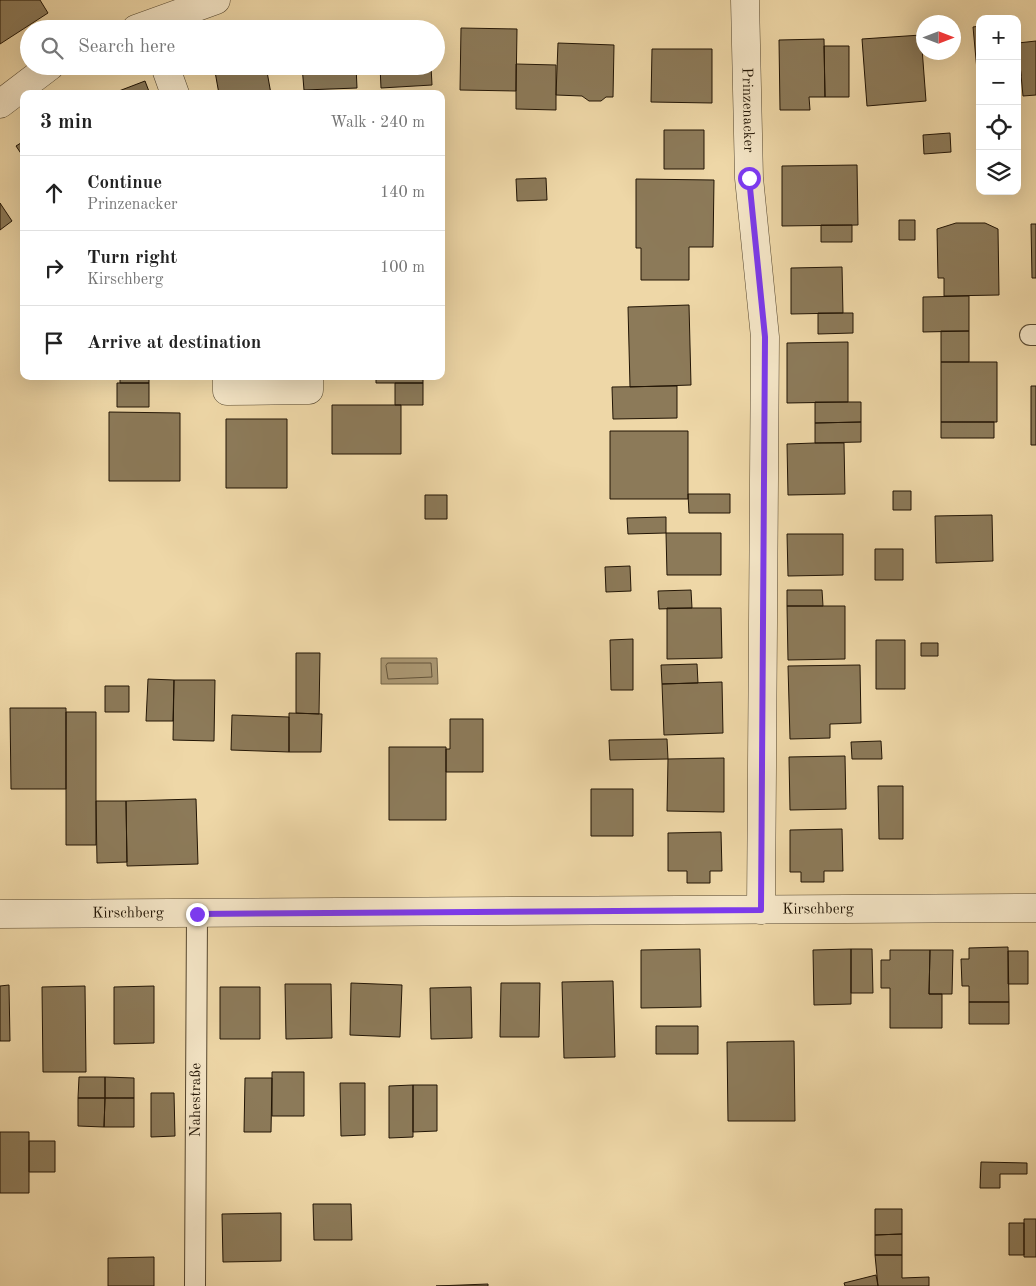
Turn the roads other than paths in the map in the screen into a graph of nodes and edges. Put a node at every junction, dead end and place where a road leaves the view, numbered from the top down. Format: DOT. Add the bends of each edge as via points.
graph roads {
  1 [pos="216,0"];
  2 [pos="745,0"];
  3 [pos="163,20"];
  4 [pos="38,75"];
  5 [pos="168,75"];
  6 [pos="174,90"];
  7 [pos="0,104"];
  8 [pos="227,380"];
  9 [pos="309,380"];
  10 [pos="1036,908"];
  11 [pos="761,910"];
  12 [pos="0,914"];
  13 [pos="197,914"];
  14 [pos="195,1286"];
  1 -- 3 [label="street"];
  2 -- 11 [label="street, Prinzenacker" via="749,178 765,337"];
  4 -- 7 [label="street"];
  5 -- 6 [label="street"];
  8 -- 9 [label="street" via="227,391 309,390"];
  10 -- 11 [label="street, Kirschberg"];
  11 -- 13 [label="street, Kirschberg"];
  12 -- 13 [label="street, Kirschberg"];
  13 -- 14 [label="lane, Nahestraße"];
}
